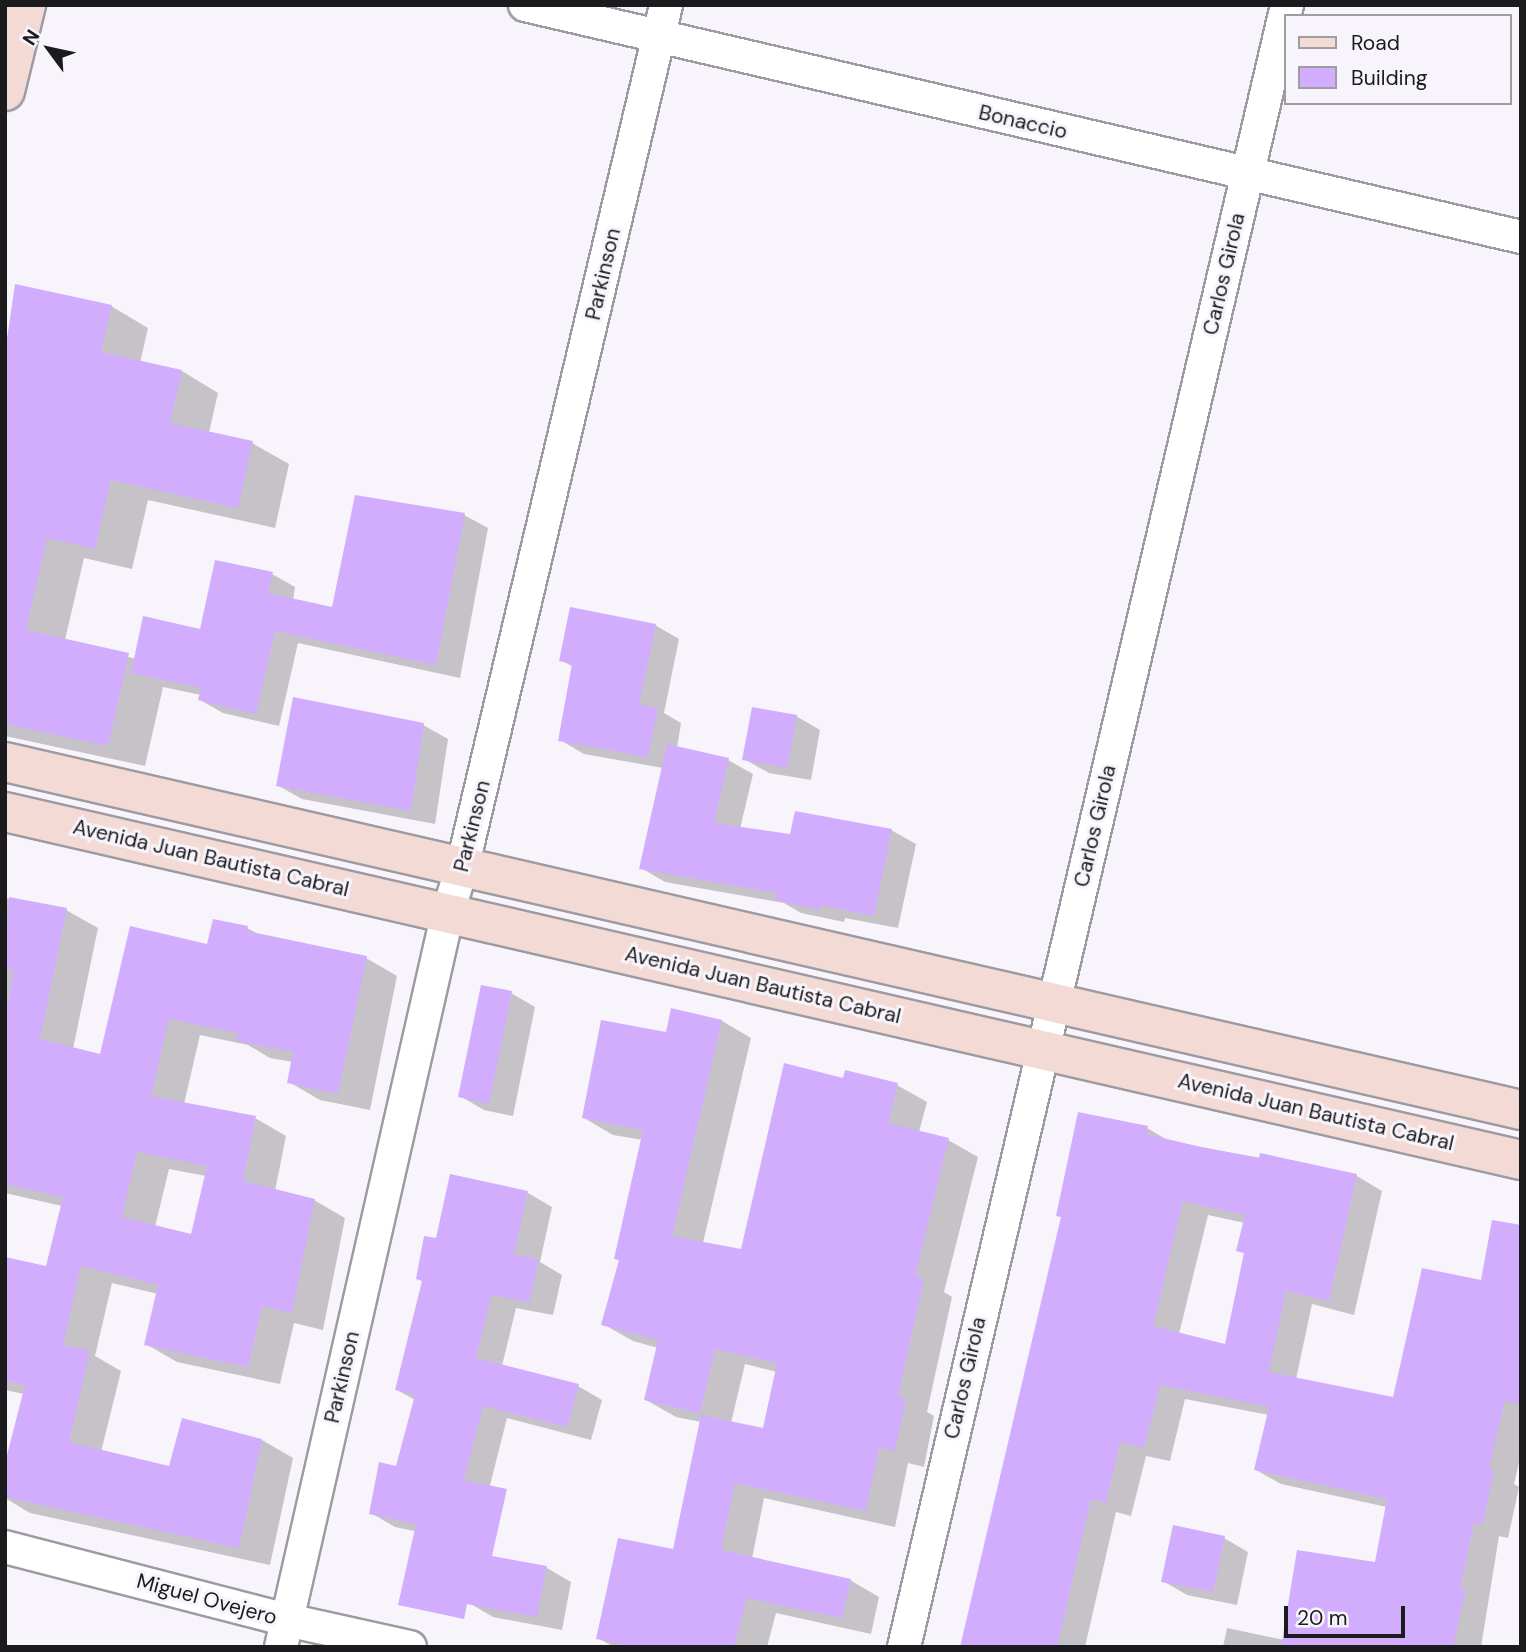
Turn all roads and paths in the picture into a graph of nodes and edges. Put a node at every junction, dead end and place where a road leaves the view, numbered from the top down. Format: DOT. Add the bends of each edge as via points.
graph roads {
  1 [pos="26,5"];
  2 [pos="526,5"];
  3 [pos="666,5"];
  4 [pos="1284,18"];
  5 [pos="659,38"];
  6 [pos="5,91"];
  7 [pos="1247,174"];
  8 [pos="1521,237"];
  9 [pos="5,762"];
  10 [pos="5,812"];
  11 [pos="464,864"];
  12 [pos="448,912"];
  13 [pos="1055,1000"];
  14 [pos="1040,1049"];
  15 [pos="1521,1110"];
  16 [pos="1521,1160"];
  17 [pos="5,1546"];
  18 [pos="284,1633"];
  19 [pos="410,1647"];
  20 [pos="904,1647"];
  1 -- 6 [label="main road"];
  2 -- 5 [label="street, Bonaccio"];
  3 -- 5 [label="street, Parkinson"];
  4 -- 7 [label="street, Carlos Girola"];
  5 -- 7 [label="street, Bonaccio"];
  5 -- 11 [label="street, Parkinson"];
  7 -- 8 [label="street, Bonaccio"];
  7 -- 13 [label="street, Carlos Girola"];
  9 -- 11 [label="main road"];
  10 -- 12 [label="main road, Avenida Juan Bautista Cabral"];
  11 -- 12 [label="street, Parkinson"];
  11 -- 13 [label="main road"];
  12 -- 14 [label="main road, Avenida Juan Bautista Cabral"];
  12 -- 18 [label="street, Parkinson"];
  13 -- 14 [label="street, Carlos Girola"];
  13 -- 15 [label="main road"];
  14 -- 16 [label="main road, Avenida Juan Bautista Cabral"];
  14 -- 20 [label="street, Carlos Girola"];
  17 -- 18 [label="street, Miguel Ovejero"];
  18 -- 19 [label="street, Miguel Ovejero"];
}
